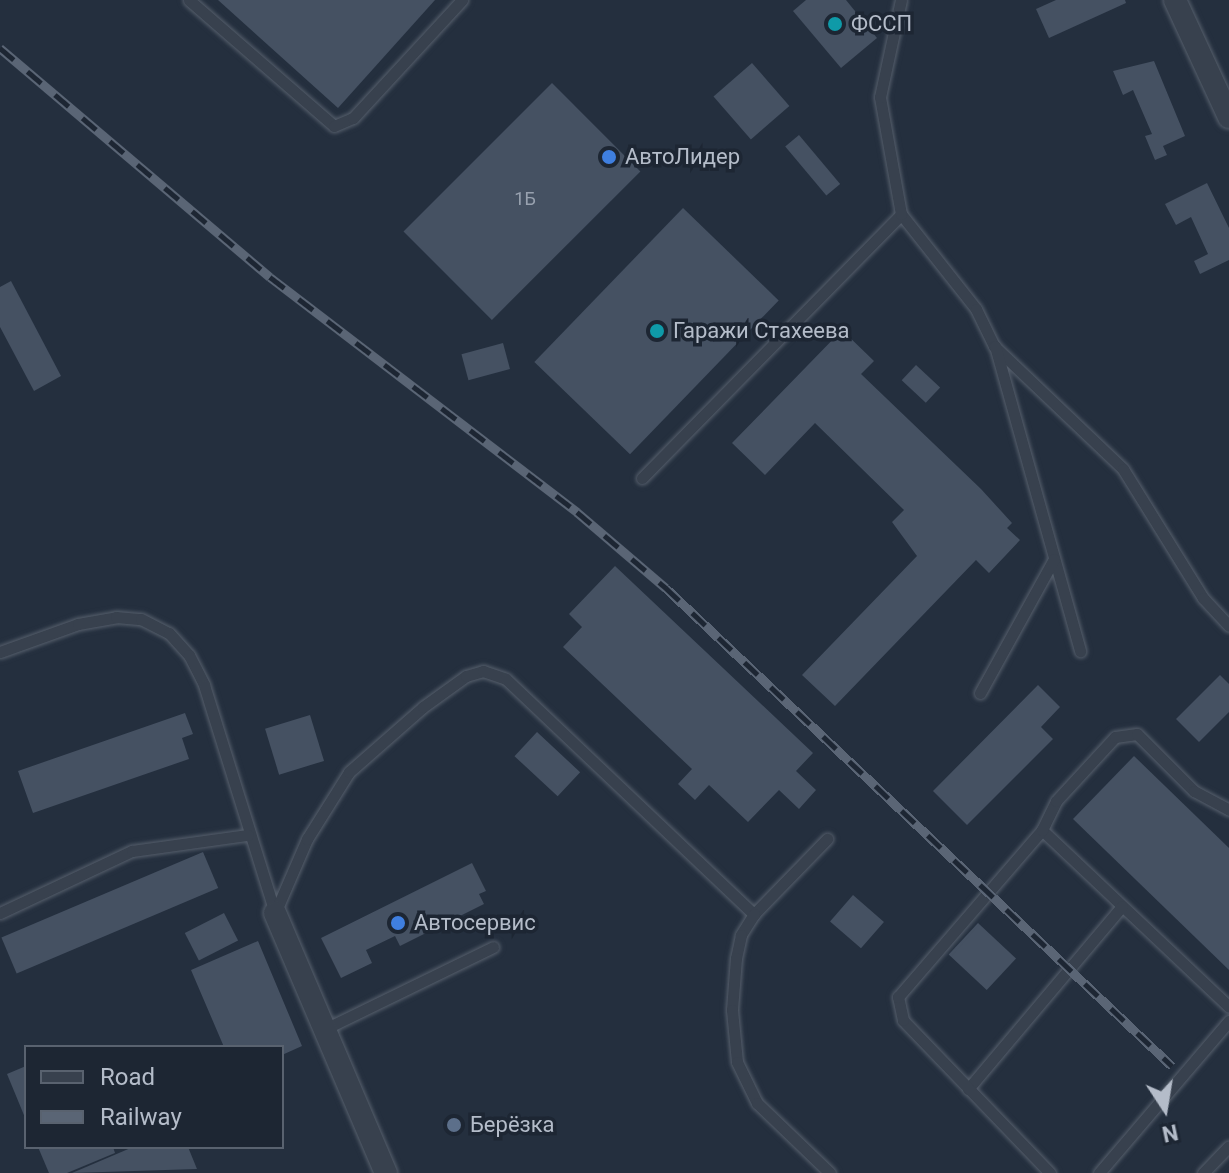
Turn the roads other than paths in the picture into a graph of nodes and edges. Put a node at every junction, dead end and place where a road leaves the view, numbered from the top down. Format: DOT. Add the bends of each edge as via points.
graph roads {
  1 [pos="189,0"];
  2 [pos="462,0"];
  3 [pos="901,0"];
  4 [pos="1175,0"];
  5 [pos="1229,117"];
  6 [pos="901,214"];
  7 [pos="994,346"];
  8 [pos="642,478"];
  9 [pos="1054,559"];
  10 [pos="1229,626"];
  11 [pos="1080,651"];
  12 [pos="0,652"];
  13 [pos="980,693"];
  14 [pos="1229,810"];
  15 [pos="1042,830"];
  16 [pos="248,835"];
  17 [pos="827,839"];
  18 [pos="1122,906"];
  19 [pos="0,913"];
  20 [pos="275,913"];
  21 [pos="754,914"];
  22 [pos="493,947"];
  23 [pos="1229,1007"];
  24 [pos="1229,1021"];
  25 [pos="325,1029"];
  26 [pos="968,1089"];
  27 [pos="1229,1146"];
  28 [pos="386,1173"];
  29 [pos="830,1173"];
  30 [pos="1050,1173"];
  31 [pos="1099,1173"];
  32 [pos="1203,1173"];
  1 -- 2 [label="lane" via="334,126 353,118"];
  3 -- 6 [label="lane" via="883,64 880,97"];
  4 -- 5 [label="street"];
  6 -- 7 [label="lane" via="976,309"];
  6 -- 8 [label="lane"];
  7 -- 9 [label="lane"];
  7 -- 10 [label="lane" via="1123,469 1203,598"];
  9 -- 11 [label="lane"];
  9 -- 13 [label="lane"];
  12 -- 16 [label="lane" via="78,624 116,617 141,619 169,633 189,655 204,685"];
  14 -- 15 [label="lane" via="1194,791 1137,734 1129,733 1107,744 1056,801"];
  15 -- 18 [label="lane"];
  15 -- 26 [label="lane" via="898,997 903,1020"];
  16 -- 19 [label="lane" via="144,847"];
  16 -- 20 [label="lane"];
  17 -- 21 [label="lane"];
  18 -- 23 [label="lane"];
  18 -- 26 [label="lane"];
  20 -- 21 [label="lane" via="307,839 349,772 423,707 466,676 483,671 506,679"];
  20 -- 25 [label="street"];
  21 -- 29 [label="lane" via="741,935 736,958 732,1010 737,1062 757,1103"];
  22 -- 25 [label="lane"];
  24 -- 31 [label="lane"];
  25 -- 28 [label="street"];
  26 -- 30 [label="lane"];
  27 -- 32 [label="lane"];
}
